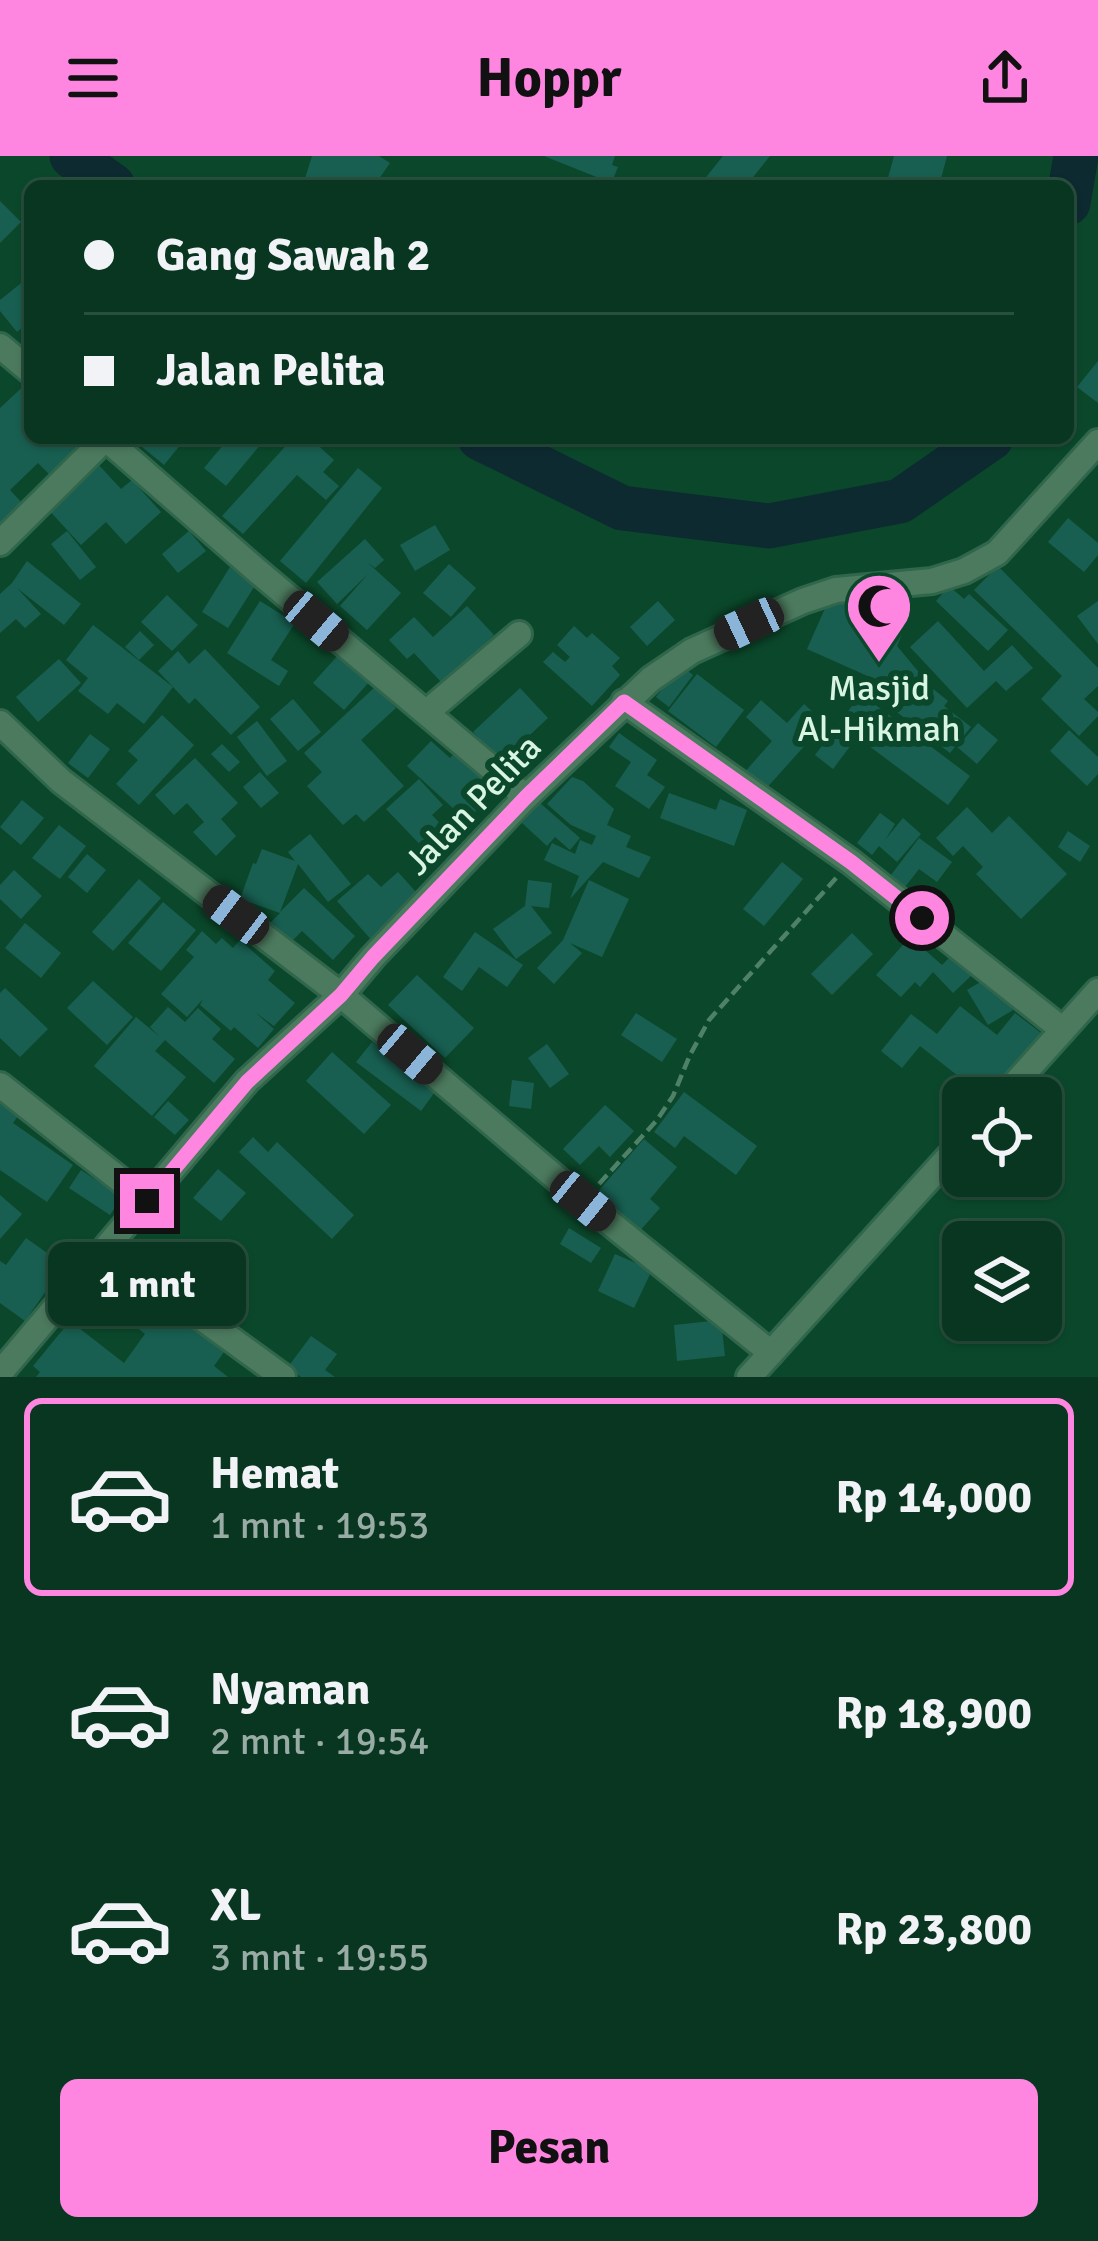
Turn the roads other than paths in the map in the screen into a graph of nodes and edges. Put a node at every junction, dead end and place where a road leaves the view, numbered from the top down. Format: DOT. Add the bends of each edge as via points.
graph roads {
  1 [pos="0,346"];
  2 [pos="24,366"];
  3 [pos="1098,442"];
  4 [pos="99,444"];
  5 [pos="112,444"];
  6 [pos="0,544"];
  7 [pos="519,634"];
  8 [pos="624,702"];
  9 [pos="427,712"];
  10 [pos="0,723"];
  11 [pos="526,797"];
  12 [pos="1098,991"];
  13 [pos="341,995"];
  14 [pos="1064,1030"];
  15 [pos="1021,1077"];
  16 [pos="0,1085"];
  17 [pos="942,1164"];
  18 [pos="147,1201"];
  19 [pos="107,1249"];
  20 [pos="771,1353"];
  21 [pos="0,1373"];
  22 [pos="283,1377"];
  23 [pos="749,1377"];
  1 -- 2 [label="street"];
  3 -- 8 [label="street, Jalan Pelita" via="997,553 964,572 803,601 692,651"];
  4 -- 6 [label="street"];
  5 -- 9 [label="street"];
  7 -- 9 [label="street"];
  8 -- 11 [label="street, Jalan Pelita"];
  8 -- 14 [label="street" via="851,862"];
  9 -- 11 [label="street"];
  10 -- 13 [label="street" via="61,782"];
  11 -- 13 [label="street, Jalan Pelita"];
  12 -- 14 [label="street"];
  13 -- 18 [label="street, Jalan Pelita" via="247,1082"];
  13 -- 20 [label="street"];
  14 -- 15 [label="street"];
  16 -- 18 [label="street"];
  17 -- 20 [label="street"];
  18 -- 19 [label="street, Jalan Pelita"];
  19 -- 21 [label="street, Jalan Pelita"];
  19 -- 22 [label="street"];
  20 -- 23 [label="street"];
}
